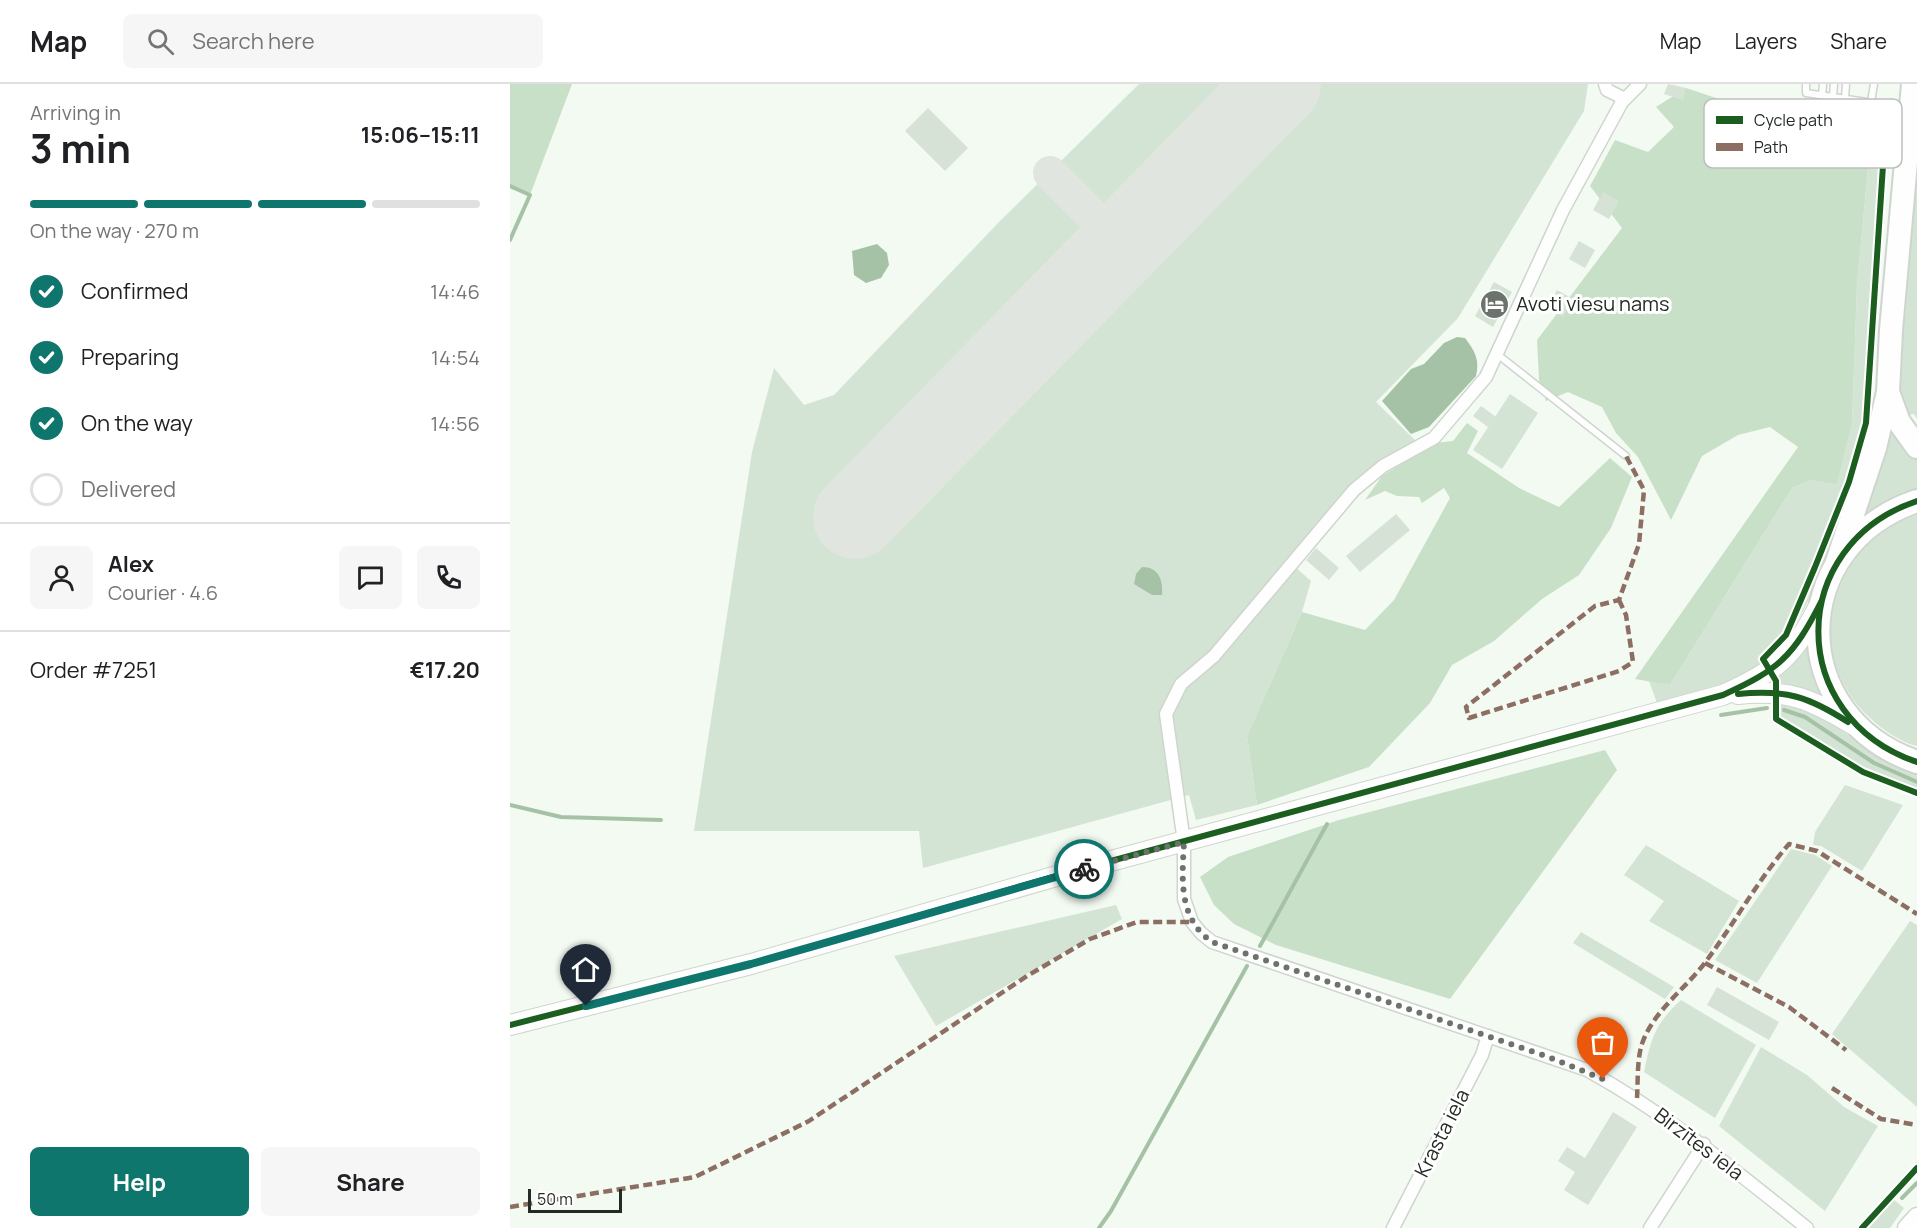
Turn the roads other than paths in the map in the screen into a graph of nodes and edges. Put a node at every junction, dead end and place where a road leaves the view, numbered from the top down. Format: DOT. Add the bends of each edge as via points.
graph roads {
  1 [pos="1605,84"];
  2 [pos="1640,84"];
  3 [pos="1806,84"];
  4 [pos="1823,84"];
  5 [pos="1834,84"];
  6 [pos="1846,84"];
  7 [pos="1874,84"];
  8 [pos="1913,84"];
  9 [pos="1822,95"];
  10 [pos="1833,96"];
  11 [pos="1845,98"];
  12 [pos="1625,99"];
  13 [pos="1852,99"];
  14 [pos="1872,99"];
  15 [pos="1902,107"];
  16 [pos="1911,108"];
  17 [pos="1497,354"];
  18 [pos="1888,392"];
  19 [pos="1917,447"];
  20 [pos="1626,456"];
  21 [pos="1917,501"];
  22 [pos="1837,562"];
  23 [pos="1821,602"];
  24 [pos="1724,695"];
  25 [pos="1858,728"];
  26 [pos="1917,762"];
  27 [pos="1184,842"];
  28 [pos="510,1025"];
  29 [pos="1488,1036"];
  30 [pos="1704,1144"];
  31 [pos="1917,1217"];
  32 [pos="1393,1228"];
  33 [pos="1650,1228"];
  34 [pos="1807,1228"];
  35 [pos="1907,1228"];
  1 -- 12 [label="street" via="1607,90"];
  2 -- 12 [label="street, Birzītes iela"];
  3 -- 9 [label="lane" via="1806,93"];
  4 -- 9 [label="lane"];
  5 -- 10 [label="lane"];
  6 -- 11 [label="lane"];
  7 -- 14 [label="lane"];
  8 -- 16 [label="highway"];
  9 -- 10 [label="lane"];
  10 -- 11 [label="lane"];
  11 -- 13 [label="lane"];
  12 -- 17 [label="street, Birzītes iela" via="1563,210"];
  15 -- 16 [label="lane"];
  16 -- 18 [label="highway"];
  17 -- 20 [label="lane"];
  17 -- 27 [label="street, Birzītes iela" via="1486,377 1434,438 1383,466 1354,490 1214,656 1181,684 1166,714"];
  18 -- 19 [label="highway" via="1899,422"];
  18 -- 22 [label="highway" via="1864,484"];
  21 -- 22 [label="highway" via="1871,523"];
  22 -- 23 [label="highway"];
  23 -- 24 [label="main road" via="1799,641 1781,662 1756,681"];
  23 -- 25 [label="highway" via="1821,660 1834,697"];
  24 -- 25 [label="main road" via="1795,695 1814,701"];
  24 -- 27 [label="main road"];
  25 -- 26 [label="highway" via="1886,749"];
  27 -- 28 [label="main road" via="751,964"];
  27 -- 29 [label="street, Birzītes iela" via="1184,899 1192,922 1212,942"];
  29 -- 30 [label="street, Birzītes iela" via="1587,1070 1637,1098"];
  29 -- 32 [label="street, Krasta iela" via="1482,1055"];
  30 -- 33 [label="street"];
  30 -- 34 [label="street, Birzītes iela"];
  31 -- 35 [label="main road"];
}
